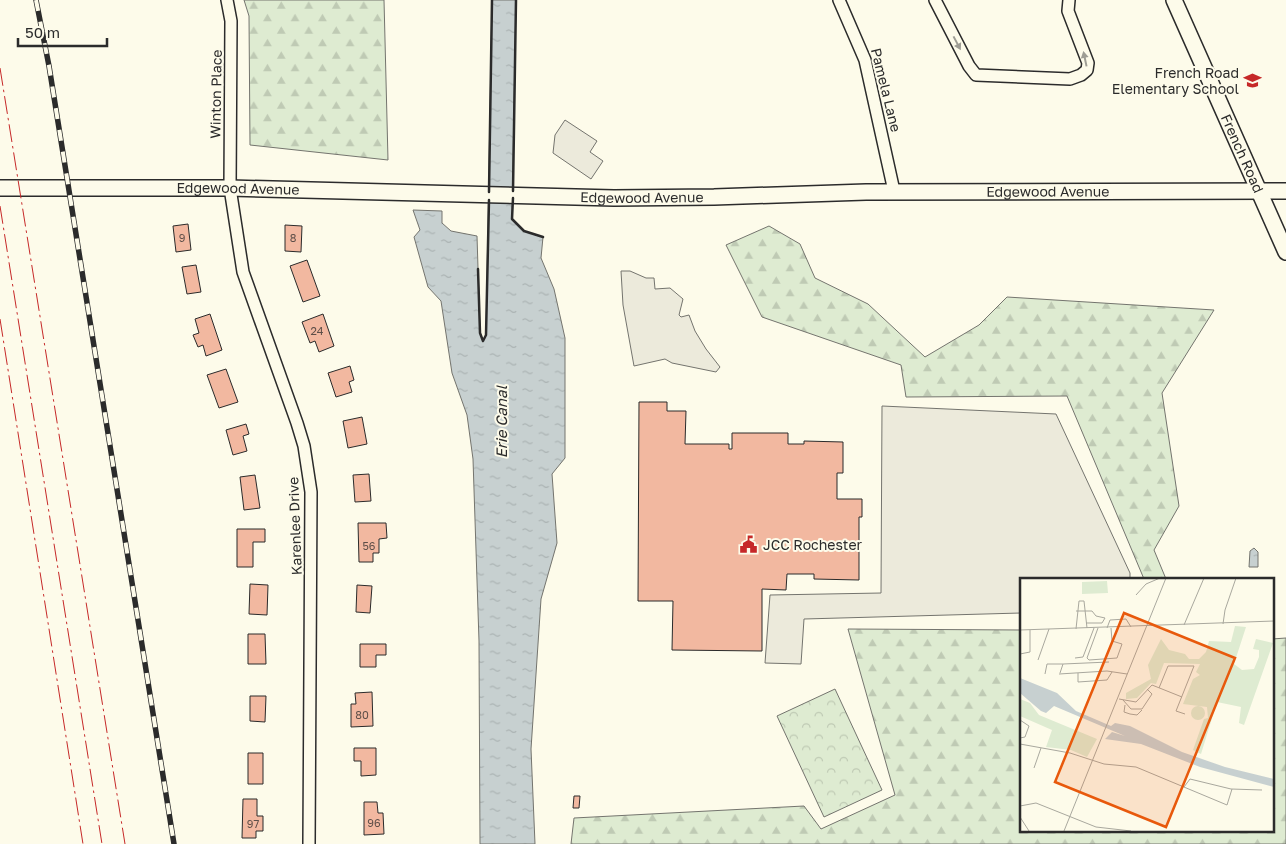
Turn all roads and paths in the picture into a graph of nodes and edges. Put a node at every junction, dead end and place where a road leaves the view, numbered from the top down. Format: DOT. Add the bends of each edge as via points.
graph roads {
  1 [pos="227,0"];
  2 [pos="839,0"];
  3 [pos="935,0"];
  4 [pos="1069,0"];
  5 [pos="1174,0"];
  6 [pos="0,188"];
  7 [pos="230,188"];
  8 [pos="894,191"];
  9 [pos="1259,191"];
  10 [pos="1286,191"];
  11 [pos="1286,252"];
  12 [pos="309,844"];
  1 -- 7 [label="street, Winton Place" via="231,21"];
  2 -- 8 [label="street, Pamela Lane" via="866,60"];
  3 -- 4 [label="street, one-way" via="976,75 1070,80 1087,70 1088,63 1068,11"];
  5 -- 9 [label="street, French Road"];
  6 -- 7 [label="street, Edgewood Avenue"];
  7 -- 8 [label="street, Edgewood Avenue" via="614,198"];
  7 -- 12 [label="street, Karenlee Drive" via="243,272 297,423 311,492"];
  8 -- 9 [label="street, Edgewood Avenue"];
  9 -- 10 [label="street, Edgewood Avenue"];
  9 -- 11 [label="street, French Road"];
}
